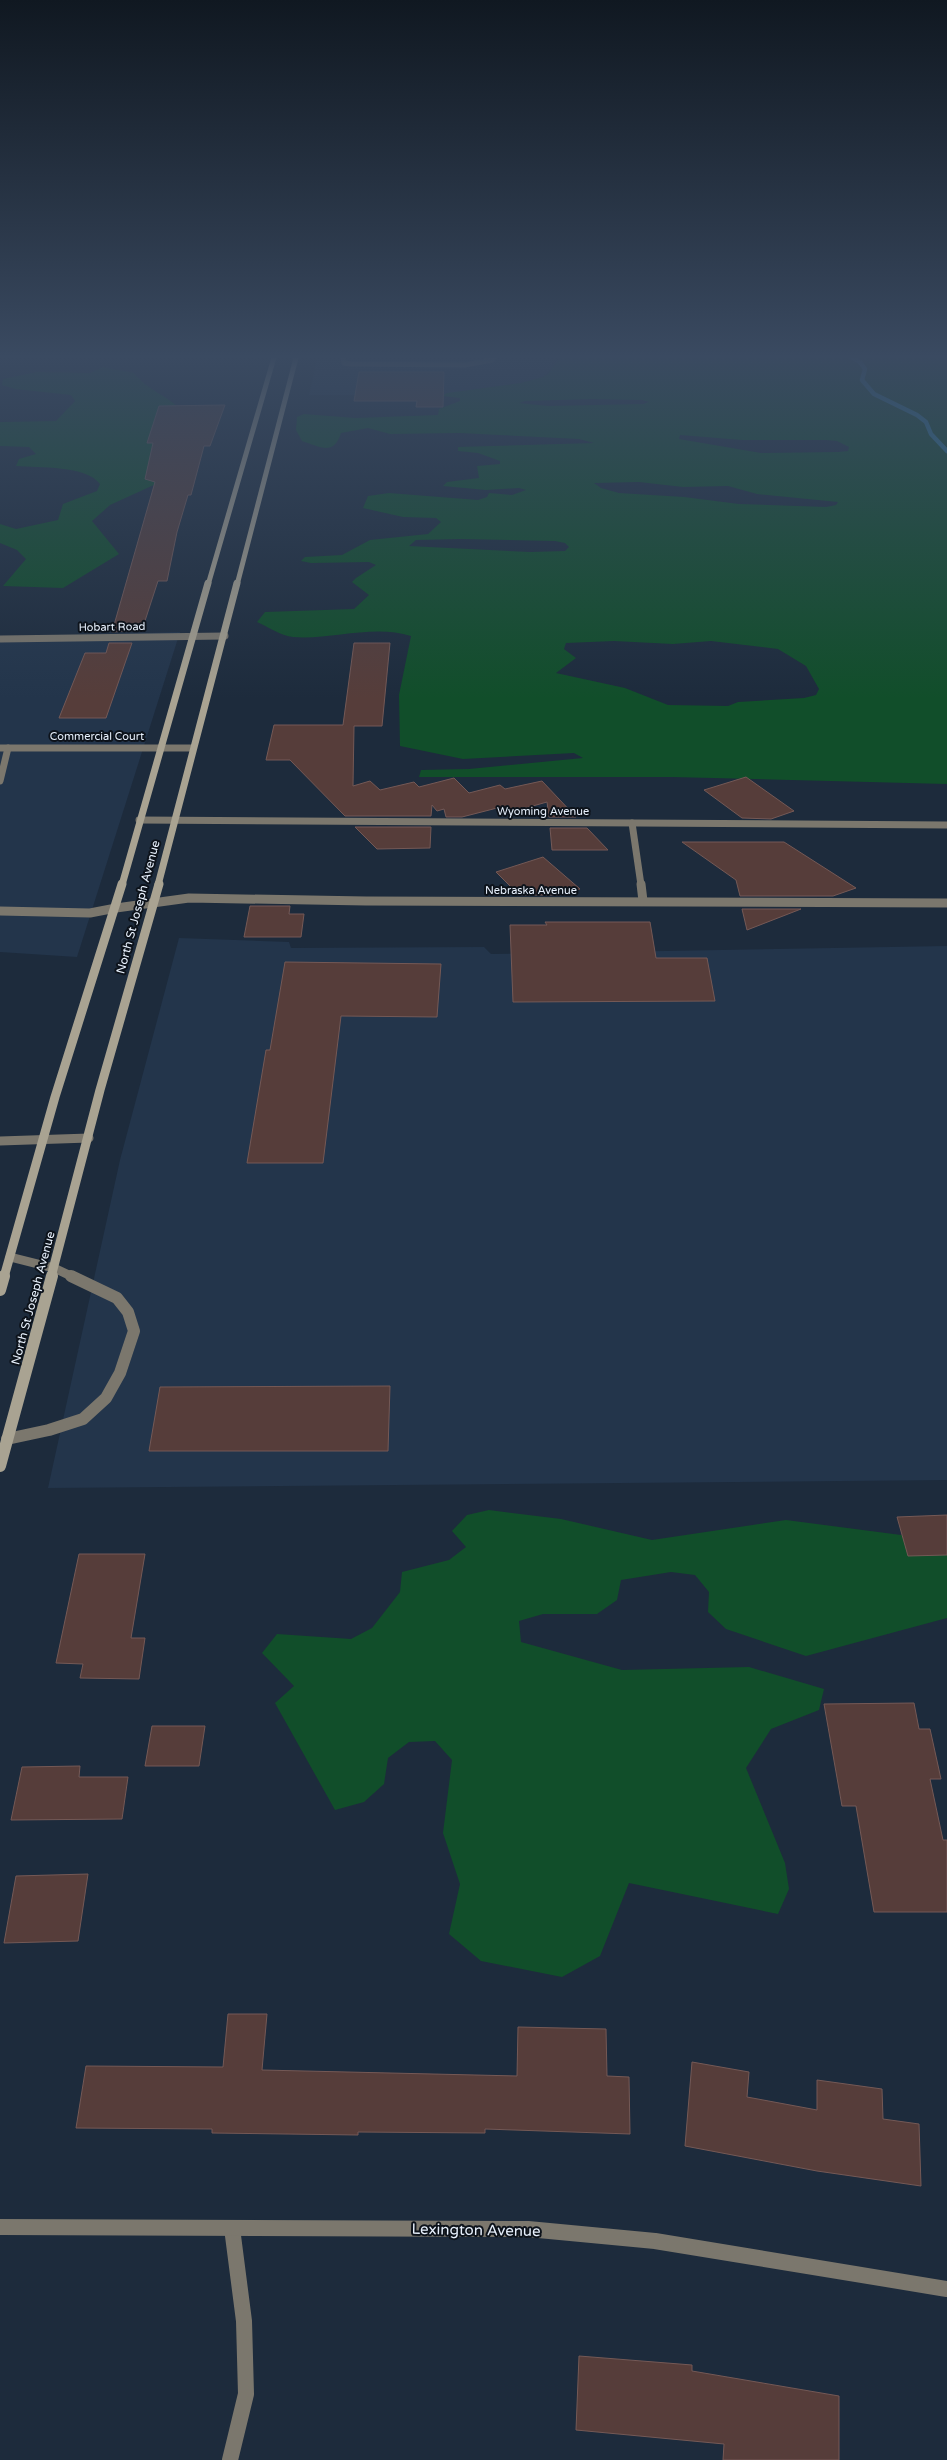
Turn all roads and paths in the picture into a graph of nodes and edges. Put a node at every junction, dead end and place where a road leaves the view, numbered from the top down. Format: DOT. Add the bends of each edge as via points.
graph roads {
  1 [pos="241,469"];
  2 [pos="268,469"];
  3 [pos="192,636"];
  4 [pos="225,636"];
  5 [pos="0,638"];
  6 [pos="0,748"];
  7 [pos="8,748"];
  8 [pos="159,748"];
  9 [pos="193,748"];
  10 [pos="0,781"];
  11 [pos="174,819"];
  12 [pos="139,820"];
  13 [pos="632,823"];
  14 [pos="947,825"];
  15 [pos="643,901"];
  16 [pos="152,902"];
  17 [pos="947,903"];
  18 [pos="116,908"];
  19 [pos="0,911"];
  20 [pos="89,1138"];
  21 [pos="0,1141"];
  22 [pos="43,1141"];
  23 [pos="10,1257"];
  24 [pos="54,1268"];
  25 [pos="0,1288"];
  26 [pos="7,1439"];
  27 [pos="0,1466"];
  28 [pos="0,2227"];
  29 [pos="232,2228"];
  30 [pos="947,2289"];
  31 [pos="230,2460"];
  1 -- 3 [label="main road, North St Joseph Avenue"];
  2 -- 4 [label="main road, North St Joseph Avenue"];
  3 -- 4 [label="street, Hobart Road"];
  3 -- 5 [label="street, Hobart Road"];
  3 -- 8 [label="main road, North St Joseph Avenue"];
  4 -- 9 [label="main road, North St Joseph Avenue"];
  6 -- 7 [label="street, Commercial Court"];
  7 -- 8 [label="street, Commercial Court"];
  7 -- 10 [label="street"];
  8 -- 9 [label="street, Commercial Court"];
  8 -- 12 [label="main road, North St Joseph Avenue"];
  9 -- 11 [label="main road, North St Joseph Avenue"];
  11 -- 12 [label="street, Wyoming Avenue"];
  11 -- 13 [label="street, Wyoming Avenue"];
  11 -- 16 [label="main road, North St Joseph Avenue"];
  12 -- 18 [label="main road, North St Joseph Avenue"];
  13 -- 14 [label="street, Wyoming Avenue"];
  13 -- 15 [label="street"];
  15 -- 16 [label="street, Nebraska Avenue" via="189,898"];
  15 -- 17 [label="street, Nebraska Avenue"];
  16 -- 18 [label="street, Nebraska Avenue"];
  16 -- 20 [label="main road, North St Joseph Avenue" via="96,1100"];
  18 -- 19 [label="street, Nebraska Avenue" via="90,913"];
  18 -- 22 [label="main road, North St Joseph Avenue"];
  20 -- 22 [label="street"];
  20 -- 24 [label="main road, North St Joseph Avenue"];
  21 -- 22 [label="street"];
  22 -- 23 [label="main road, North St Joseph Avenue"];
  23 -- 24 [label="street"];
  23 -- 25 [label="main road, North St Joseph Avenue"];
  24 -- 26 [label="main road, North St Joseph Avenue"];
  24 -- 26 [label="street" via="118,1298 128,1312 134,1331 127,1355 106,1398 83,1419"];
  26 -- 27 [label="main road, North St Joseph Avenue"];
  28 -- 29 [label="street, Lexington Avenue"];
  29 -- 30 [label="street, Lexington Avenue" via="528,2229 655,2241"];
  29 -- 31 [label="street" via="244,2321 246,2394"];
}
